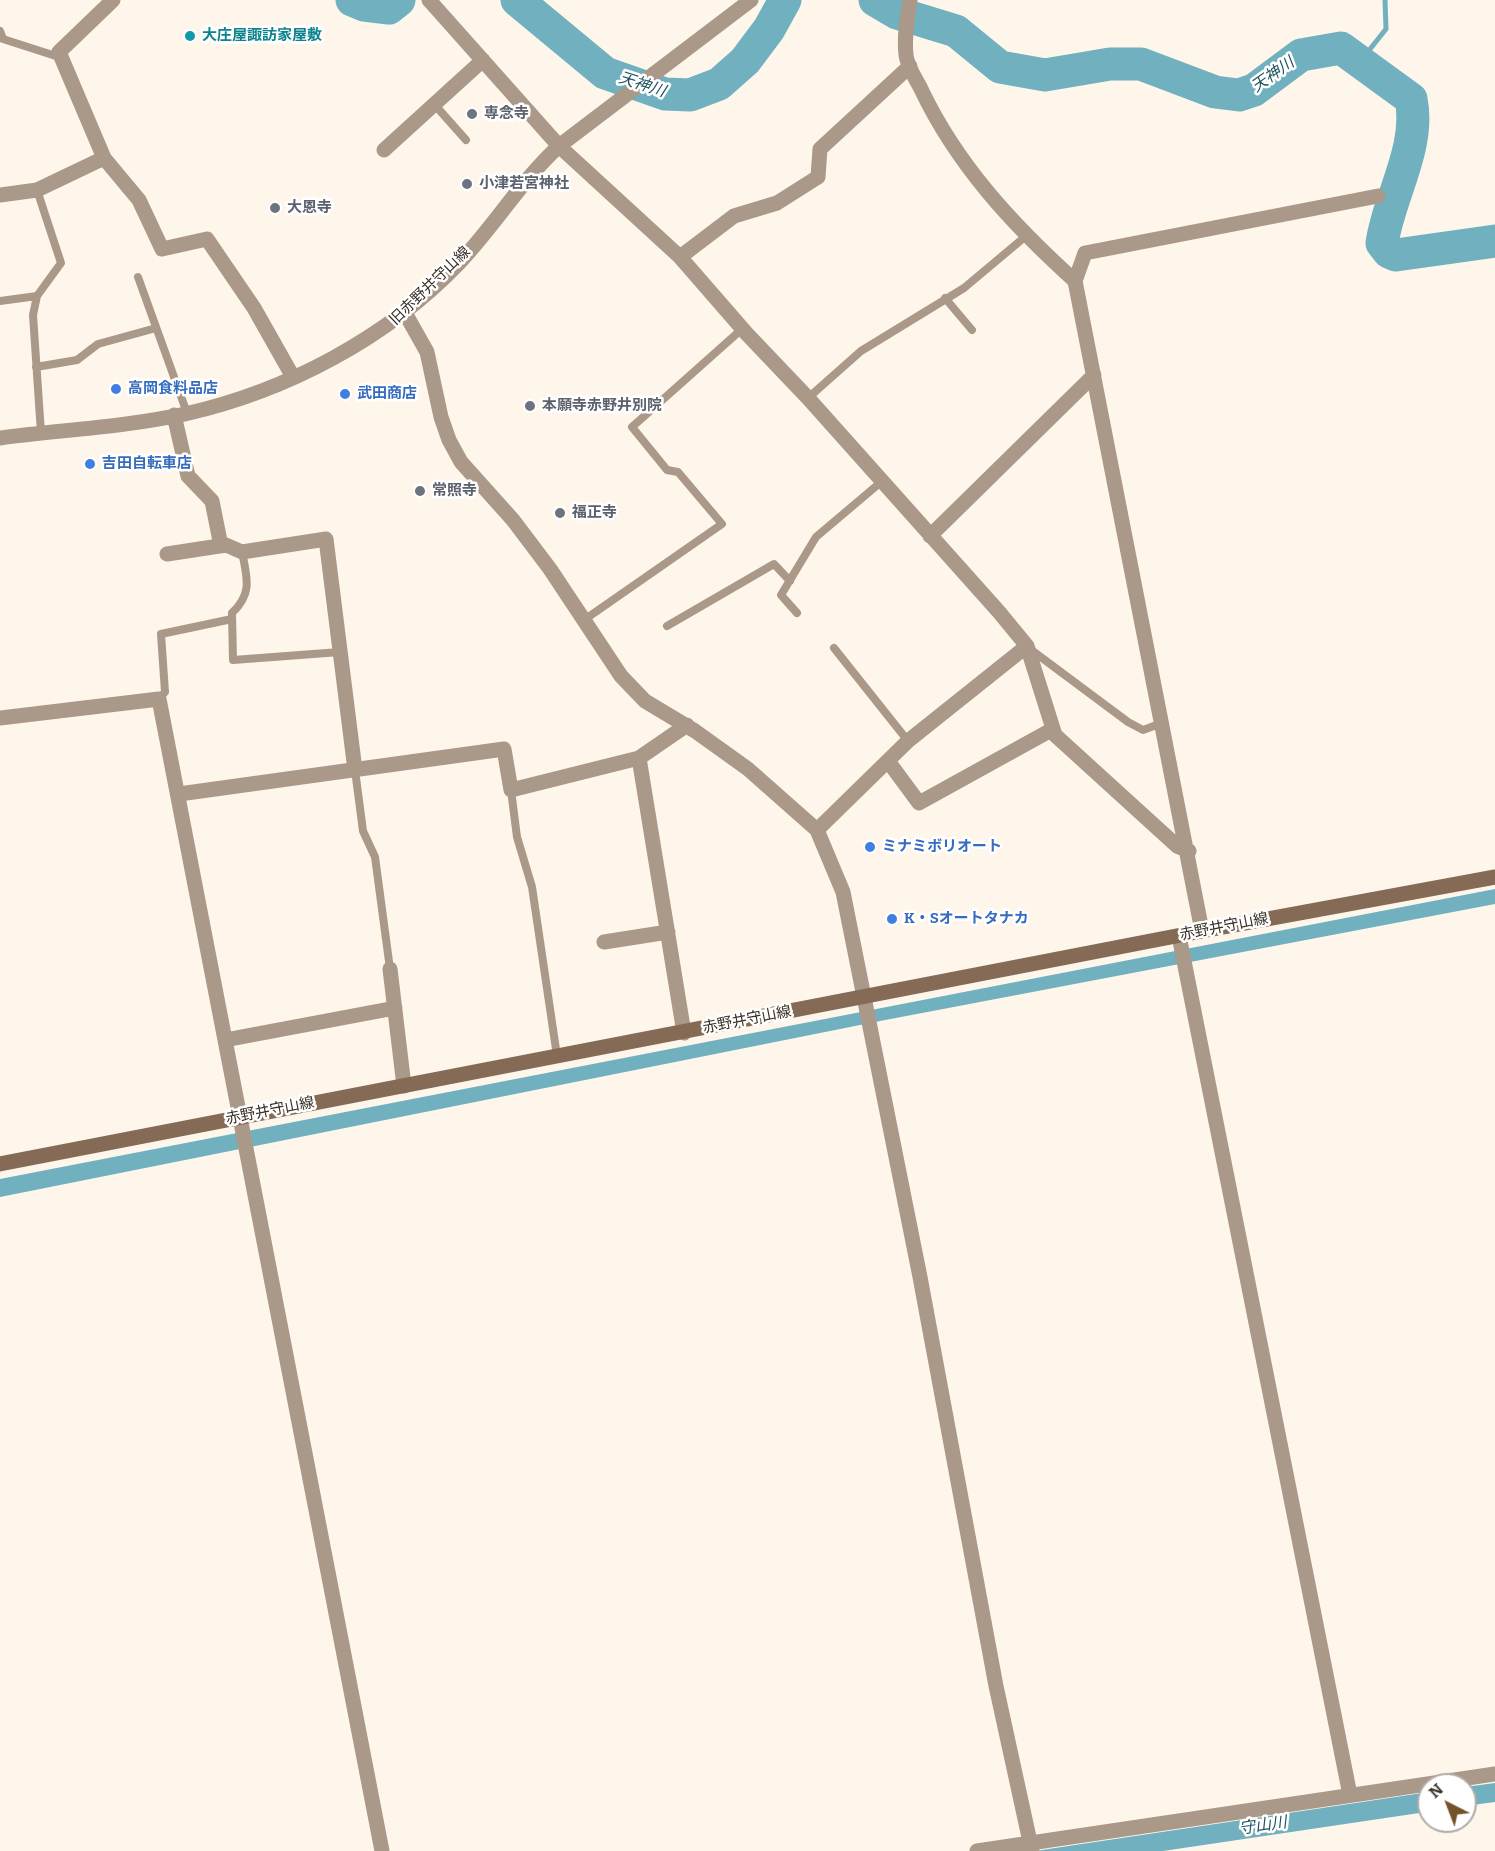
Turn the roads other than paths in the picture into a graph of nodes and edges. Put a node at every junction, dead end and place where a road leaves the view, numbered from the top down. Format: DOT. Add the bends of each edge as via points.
graph roads {
  1 [pos="113,0"];
  2 [pos="429,0"];
  3 [pos="751,0"];
  4 [pos="910,0"];
  5 [pos="0,32"];
  6 [pos="62,58"];
  7 [pos="483,60"];
  8 [pos="910,66"];
  9 [pos="434,104"];
  10 [pos="466,140"];
  11 [pos="560,146"];
  12 [pos="384,150"];
  13 [pos="104,158"];
  14 [pos="37,190"];
  15 [pos="0,195"];
  16 [pos="1378,196"];
  17 [pos="1026,236"];
  18 [pos="680,257"];
  19 [pos="138,277"];
  20 [pos="1075,281"];
  21 [pos="38,296"];
  22 [pos="945,298"];
  23 [pos="0,301"];
  24 [pos="405,313"];
  25 [pos="156,328"];
  26 [pos="742,329"];
  27 [pos="972,330"];
  28 [pos="36,368"];
  29 [pos="1094,375"];
  30 [pos="293,377"];
  31 [pos="808,398"];
  32 [pos="180,414"];
  33 [pos="41,433"];
  34 [pos="0,438"];
  35 [pos="881,482"];
  36 [pos="930,536"];
  37 [pos="221,546"];
  38 [pos="242,552"];
  39 [pos="167,554"];
  40 [pos="789,581"];
  41 [pos="797,613"];
  42 [pos="232,619"];
  43 [pos="584,620"];
  44 [pos="667,626"];
  45 [pos="1027,646"];
  46 [pos="834,648"];
  47 [pos="340,652"];
  48 [pos="159,699"];
  49 [pos="0,718"];
  50 [pos="1163,722"];
  51 [pos="687,725"];
  52 [pos="1053,729"];
  53 [pos="908,741"];
  54 [pos="639,758"];
  55 [pos="888,761"];
  56 [pos="355,770"];
  57 [pos="511,790"];
  58 [pos="179,794"];
  59 [pos="817,830"];
  60 [pos="1189,851"];
  61 [pos="1495,877"];
  62 [pos="1202,931"];
  63 [pos="668,932"];
  64 [pos="1179,936"];
  65 [pos="604,942"];
  66 [pos="390,969"];
  67 [pos="865,996"];
  68 [pos="395,1008"];
  69 [pos="684,1033"];
  70 [pos="225,1040"];
  71 [pos="557,1056"];
  72 [pos="404,1086"];
  73 [pos="240,1117"];
  74 [pos="0,1164"];
  75 [pos="1495,1774"];
  76 [pos="1350,1795"];
  77 [pos="1031,1847"];
  78 [pos="382,1851"];
  79 [pos="977,1851"];
  1 -- 6 [label="street" via="59,51"];
  2 -- 7 [label="street"];
  3 -- 11 [label="street, 旧赤野井守山線"];
  4 -- 8 [label="street" via="906,21 906,57"];
  5 -- 6 [label="lane" via="3,39"];
  6 -- 13 [label="street"];
  7 -- 9 [label="street"];
  7 -- 11 [label="street"];
  8 -- 17 [label="street" via="972,174"];
  8 -- 18 [label="street" via="820,149 818,177 777,203 734,216"];
  9 -- 10 [label="lane"];
  9 -- 12 [label="street"];
  11 -- 18 [label="street"];
  11 -- 24 [label="street, 旧赤野井守山線" via="534,168 460,262"];
  13 -- 14 [label="street"];
  13 -- 30 [label="street" via="139,200 162,249 207,239 254,308"];
  14 -- 15 [label="street"];
  14 -- 21 [label="lane" via="61,263"];
  16 -- 20 [label="street" via="1085,253"];
  17 -- 20 [label="street"];
  17 -- 22 [label="lane" via="964,288"];
  18 -- 26 [label="street"];
  19 -- 25 [label="lane"];
  20 -- 29 [label="street"];
  21 -- 23 [label="lane"];
  21 -- 28 [label="lane" via="33,315"];
  22 -- 27 [label="lane"];
  22 -- 31 [label="lane" via="861,351"];
  24 -- 30 [label="street, 旧赤野井守山線" via="382,331"];
  24 -- 43 [label="street" via="427,352 448,440 461,462 513,520"];
  25 -- 28 [label="lane" via="98,344 77,360"];
  25 -- 32 [label="lane"];
  26 -- 31 [label="street"];
  26 -- 43 [label="lane" via="632,428 667,470 678,472 722,524"];
  28 -- 33 [label="lane"];
  29 -- 36 [label="street"];
  29 -- 50 [label="street"];
  30 -- 32 [label="street, 旧赤野井守山線" via="252,395"];
  31 -- 35 [label="street"];
  32 -- 33 [label="street, 旧赤野井守山線"];
  32 -- 37 [label="street" via="188,476 212,501"];
  33 -- 34 [label="street, 旧赤野井守山線"];
  35 -- 36 [label="street"];
  35 -- 40 [label="lane" via="816,537"];
  36 -- 45 [label="street"];
  37 -- 38 [label="street"];
  37 -- 39 [label="street"];
  38 -- 42 [label="lane" via="248,585 243,603"];
  38 -- 47 [label="street" via="326,539"];
  40 -- 41 [label="lane" via="781,595"];
  40 -- 44 [label="lane" via="774,564"];
  42 -- 47 [label="lane" via="233,660"];
  42 -- 48 [label="lane" via="161,634 165,692"];
  43 -- 51 [label="street" via="637,692"];
  45 -- 50 [label="lane" via="1128,722 1143,730"];
  45 -- 52 [label="street"];
  45 -- 53 [label="street"];
  46 -- 53 [label="lane"];
  47 -- 56 [label="street"];
  48 -- 49 [label="street"];
  48 -- 58 [label="street"];
  50 -- 60 [label="street"];
  51 -- 54 [label="street"];
  51 -- 59 [label="street" via="748,769"];
  52 -- 55 [label="street" via="919,803"];
  52 -- 60 [label="street" via="1104,783 1177,846"];
  53 -- 55 [label="street"];
  54 -- 57 [label="street"];
  54 -- 63 [label="street"];
  55 -- 59 [label="street"];
  56 -- 57 [label="street" via="504,750"];
  56 -- 58 [label="street"];
  56 -- 66 [label="lane" via="363,831 375,857"];
  57 -- 71 [label="lane" via="517,837 532,887"];
  58 -- 70 [label="street"];
  59 -- 67 [label="street" via="843,892"];
  60 -- 62 [label="street"];
  61 -- 62 [label="main road, 赤野井守山線"];
  62 -- 64 [label="main road, 赤野井守山線"];
  63 -- 65 [label="street"];
  63 -- 69 [label="street"];
  64 -- 67 [label="main road, 赤野井守山線"];
  64 -- 76 [label="street"];
  66 -- 68 [label="street"];
  67 -- 69 [label="main road, 赤野井守山線"];
  67 -- 77 [label="street" via="996,1686"];
  68 -- 70 [label="street"];
  68 -- 72 [label="street"];
  69 -- 71 [label="main road, 赤野井守山線"];
  70 -- 73 [label="street"];
  71 -- 72 [label="main road, 赤野井守山線"];
  72 -- 73 [label="main road, 赤野井守山線"];
  73 -- 74 [label="main road, 赤野井守山線"];
  73 -- 78 [label="street"];
  75 -- 76 [label="street"];
  76 -- 77 [label="street"];
  77 -- 79 [label="street"];
}
